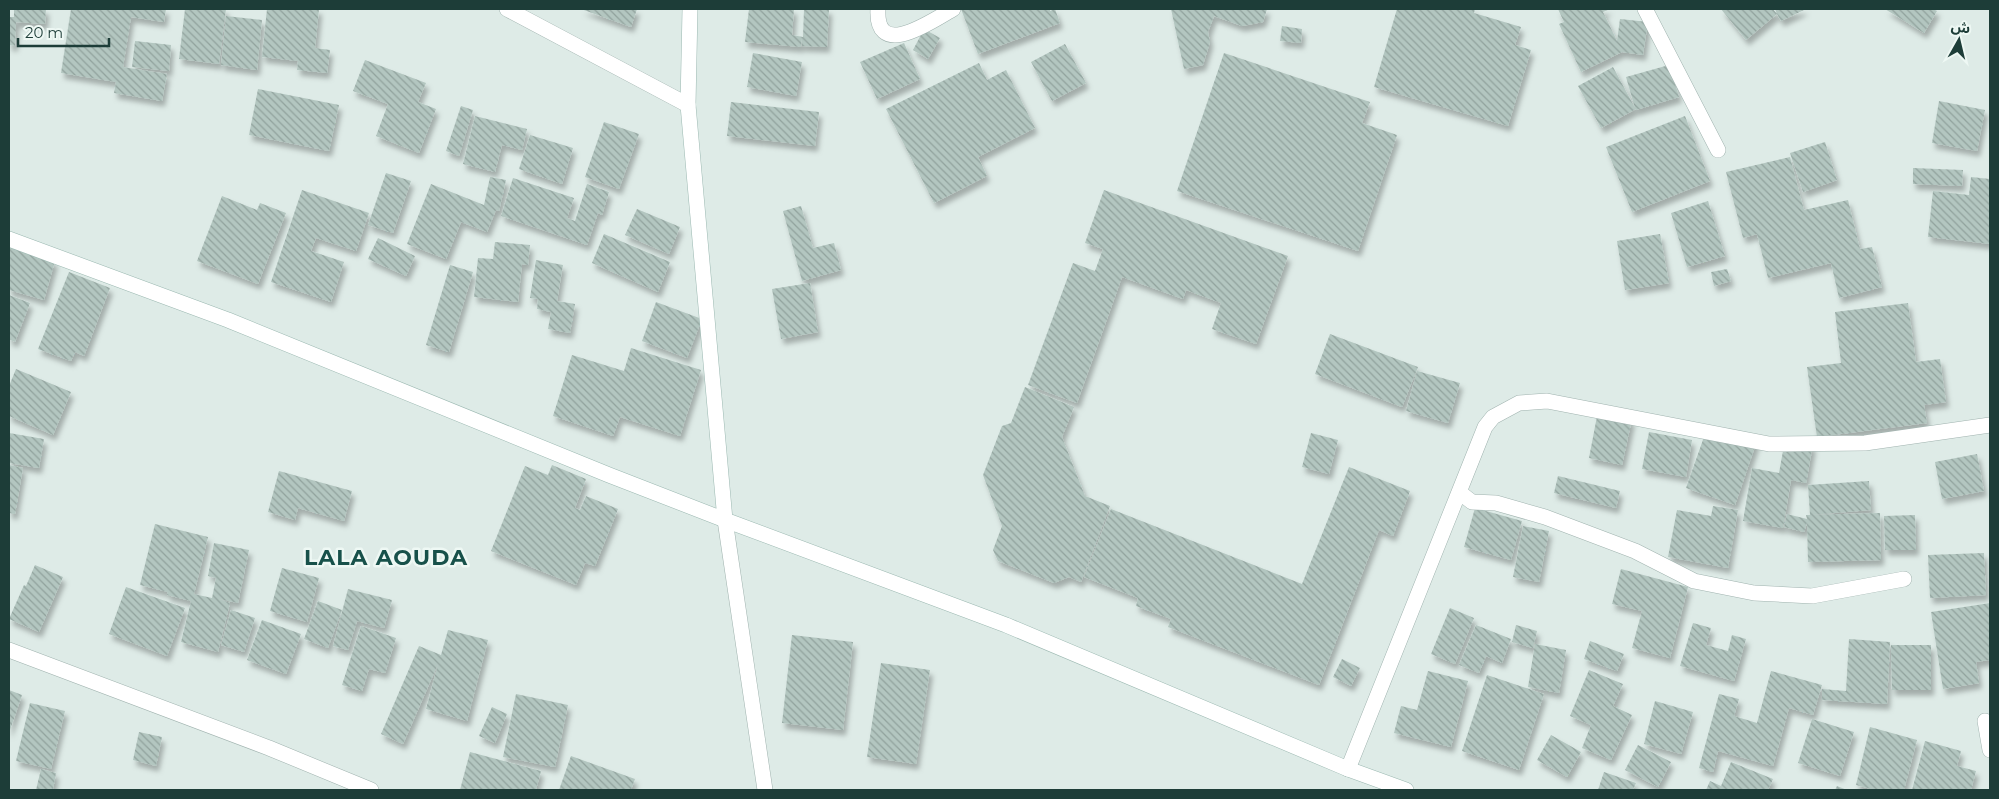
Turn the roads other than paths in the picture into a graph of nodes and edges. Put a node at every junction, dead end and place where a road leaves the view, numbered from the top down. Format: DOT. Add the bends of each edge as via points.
graph roads {
  1 [pos="507,9"];
  2 [pos="690,9"];
  3 [pos="878,9"];
  4 [pos="953,9"];
  5 [pos="1645,9"];
  6 [pos="688,105"];
  7 [pos="1718,150"];
  8 [pos="9,239"];
  9 [pos="1990,425"];
  10 [pos="1459,492"];
  11 [pos="725,520"];
  12 [pos="1904,579"];
  13 [pos="9,650"];
  14 [pos="1985,721"];
  15 [pos="1990,750"];
  16 [pos="1348,769"];
  17 [pos="371,790"];
  18 [pos="765,790"];
  19 [pos="1406,790"];
  1 -- 6 [label="street"];
  2 -- 6 [label="street"];
  3 -- 4 [label="street" via="881,29 886,34 898,35 913,31"];
  5 -- 7 [label="street"];
  6 -- 11 [label="street"];
  8 -- 11 [label="street" via="228,320"];
  9 -- 10 [label="street" via="1866,443 1769,444 1547,401 1519,403 1493,416 1485,427"];
  10 -- 12 [label="street" via="1472,502 1496,503 1545,517 1635,551 1694,581 1754,593 1812,596"];
  10 -- 16 [label="street"];
  11 -- 16 [label="street" via="1006,625"];
  11 -- 18 [label="street"];
  13 -- 17 [label="street"];
  14 -- 15 [label="street"];
  16 -- 19 [label="street"];
}
